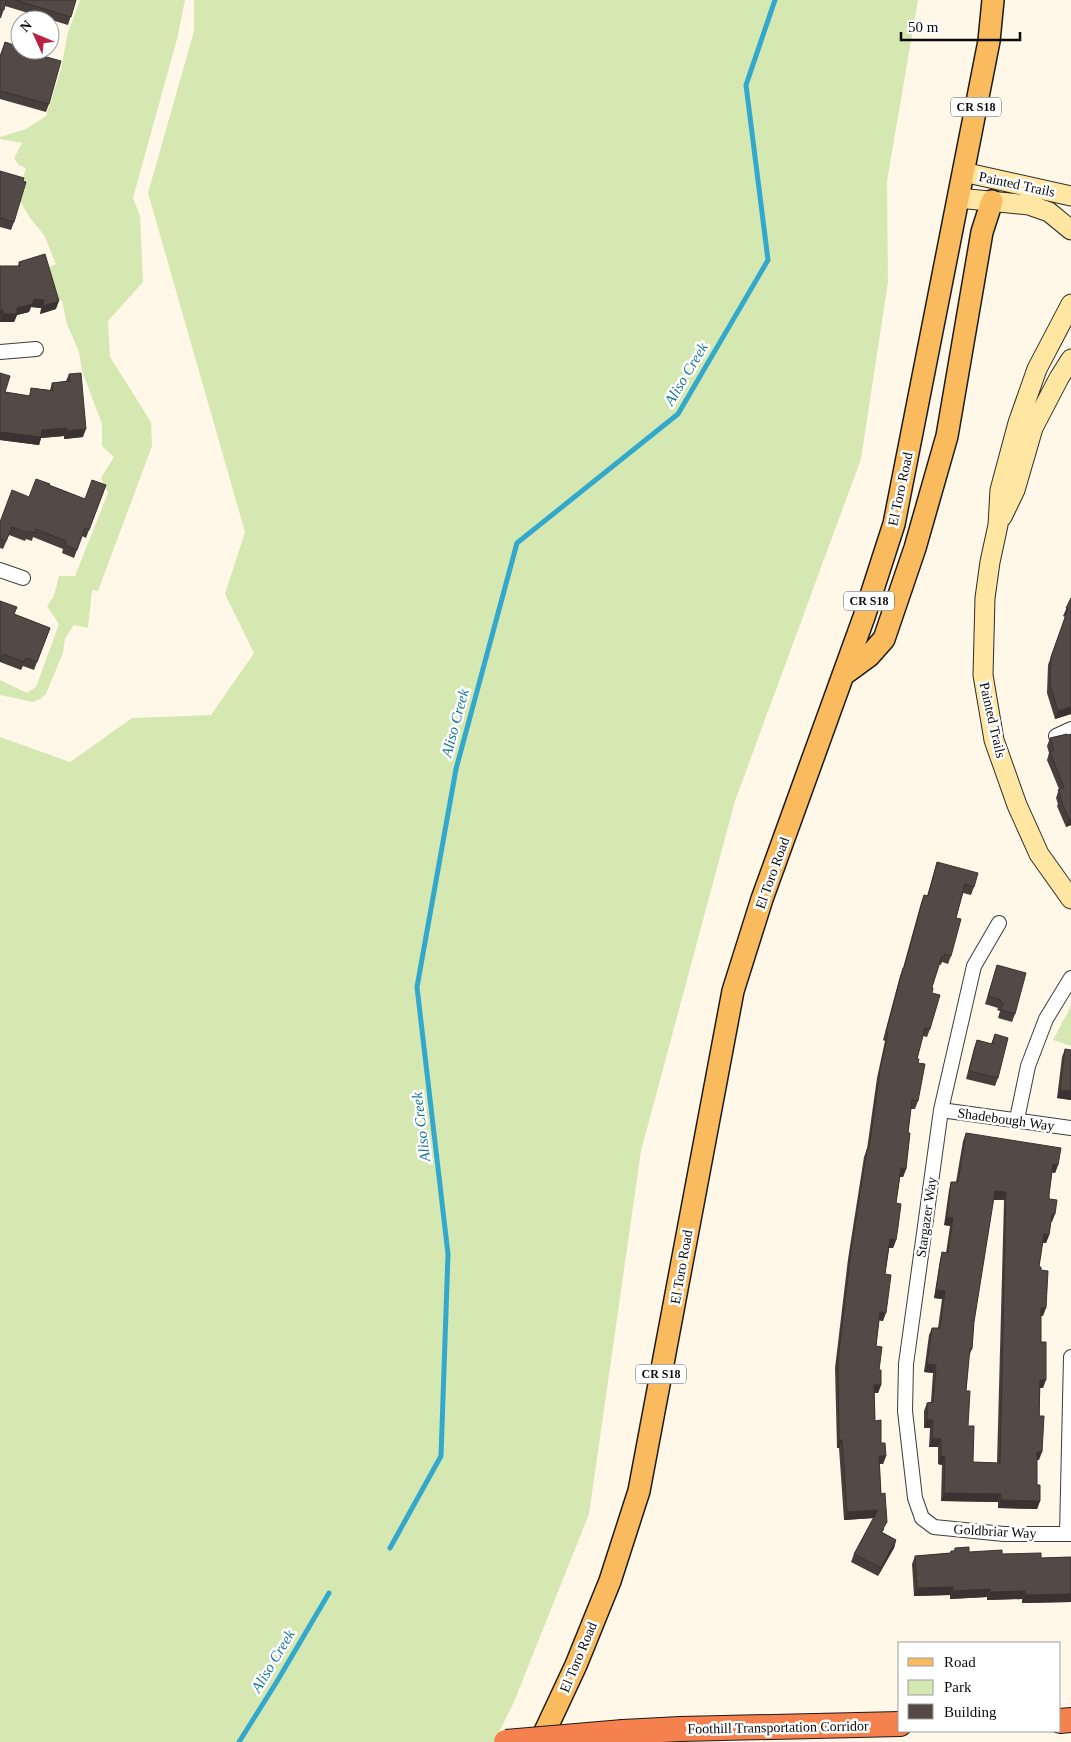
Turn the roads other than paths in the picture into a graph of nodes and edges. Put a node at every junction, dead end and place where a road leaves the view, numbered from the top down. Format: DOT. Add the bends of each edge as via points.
graph roads {
  1 [pos="993,0"];
  2 [pos="963,172"];
  3 [pos="1071,196"];
  4 [pos="958,198"];
  5 [pos="992,201"];
  6 [pos="1071,230"];
  7 [pos="1071,304"];
  8 [pos="36,349"];
  9 [pos="0,352"];
  10 [pos="1071,359"];
  11 [pos="998,525"];
  12 [pos="0,570"];
  13 [pos="23,578"];
  14 [pos="844,675"];
  15 [pos="1071,730"];
  16 [pos="1056,736"];
  17 [pos="1071,899"];
  18 [pos="999,923"];
  19 [pos="1071,978"];
  20 [pos="941,1110"];
  21 [pos="1017,1119"];
  22 [pos="1071,1128"];
  23 [pos="1071,1356"];
  24 [pos="922,1518"];
  25 [pos="1069,1534"];
  26 [pos="898,1724"];
  27 [pos="506,1742"];
  28 [pos="540,1742"];
  1 -- 2 [label="main road, El Toro Road / CR S18"];
  2 -- 3 [label="street, Painted Trails"];
  2 -- 4 [label="main road, El Toro Road / CR S18"];
  4 -- 5 [label="street, Painted Trails"];
  4 -- 14 [label="main road, El Toro Road / CR S18" via="894,524"];
  5 -- 6 [label="street, Painted Trails" via="1049,212"];
  5 -- 14 [label="main road" via="982,232 947,436 915,548 884,639"];
  7 -- 11 [label="street, Painted Trails" via="1037,369 1018,423 1000,490"];
  8 -- 9 [label="street"];
  10 -- 11 [label="street, Painted Trails" via="1034,428 1015,490"];
  11 -- 17 [label="street, Painted Trails" via="986,598 983,675 994,740 1039,854"];
  12 -- 13 [label="street"];
  14 -- 28 [label="main road, El Toro Road / CR S18" via="762,899 733,991 639,1491 610,1581"];
  15 -- 16 [label="street"];
  18 -- 20 [label="street, Stargazer Way" via="974,966"];
  19 -- 21 [label="street" via="1046,1019 1028,1066"];
  20 -- 21 [label="street, Shadebough Way"];
  20 -- 24 [label="street, Stargazer Way" via="906,1364 905,1411 914,1498"];
  21 -- 22 [label="street, Shadebough Way"];
  23 -- 25 [label="street"];
  24 -- 25 [label="street, Goldbriar Way" via="934,1527 1004,1534"];
  26 -- 27 [label="highway, Foothill Transportation Corridor, bridge" via="680,1729"];
}
